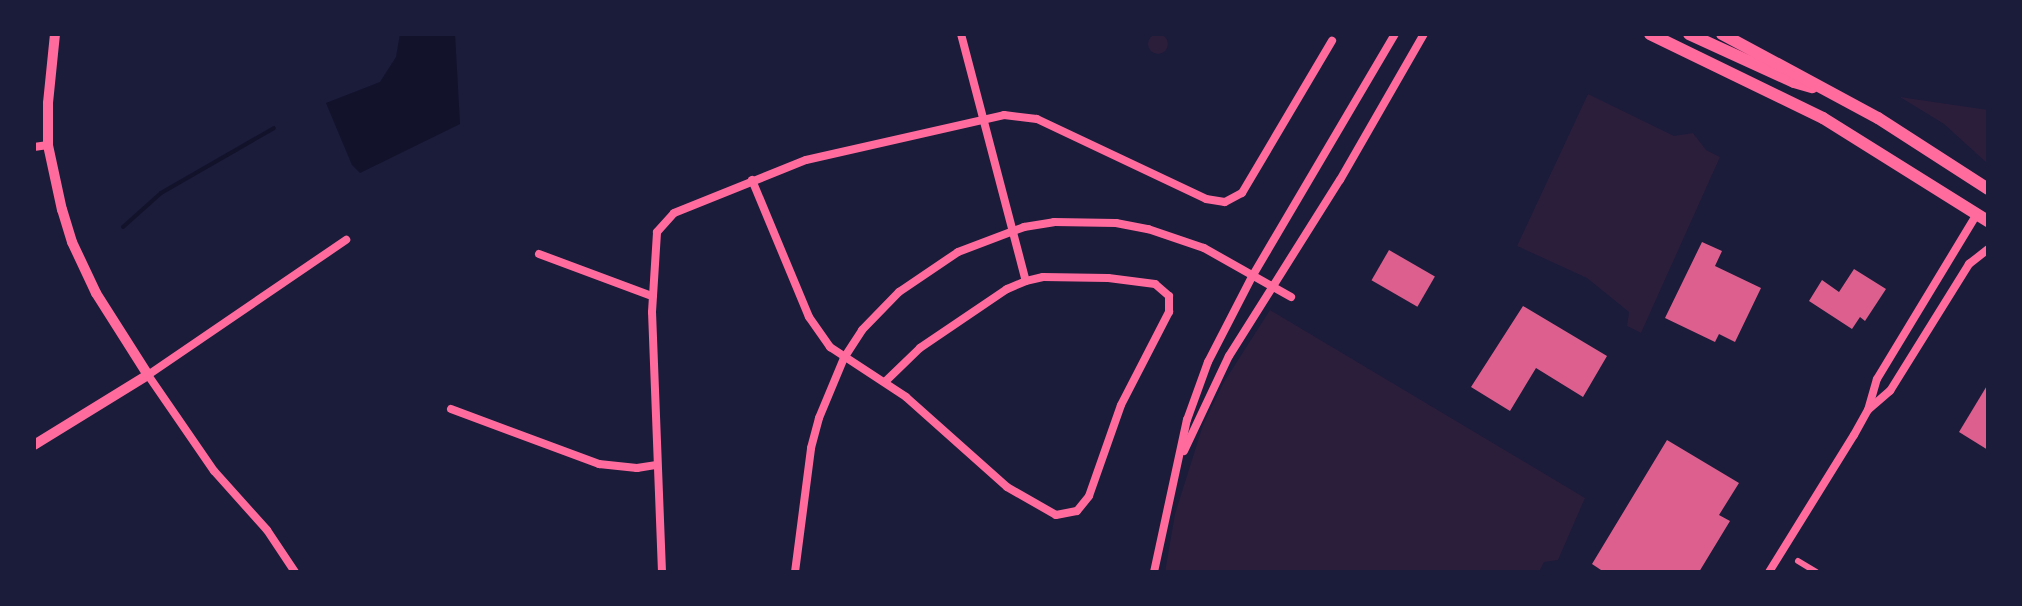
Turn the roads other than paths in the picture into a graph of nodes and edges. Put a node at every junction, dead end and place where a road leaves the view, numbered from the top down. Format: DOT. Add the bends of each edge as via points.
graph roads {
  1 [pos="55,34"];
  2 [pos="961,34"];
  3 [pos="1395,34"];
  4 [pos="1424,34"];
  5 [pos="1650,34"];
  6 [pos="1689,34"];
  7 [pos="1722,34"];
  8 [pos="1332,41"];
  9 [pos="1830,91"];
  10 [pos="983,120"];
  11 [pos="48,145"];
  12 [pos="34,147"];
  13 [pos="1968,177"];
  14 [pos="1988,178"];
  15 [pos="752,180"];
  16 [pos="1988,189"];
  17 [pos="1982,212"];
  18 [pos="1988,221"];
  19 [pos="1013,229"];
  20 [pos="346,240"];
  21 [pos="1988,249"];
  22 [pos="539,254"];
  23 [pos="1253,275"];
  24 [pos="1026,281"];
  25 [pos="1274,287"];
  26 [pos="652,296"];
  27 [pos="1291,297"];
  28 [pos="844,358"];
  29 [pos="148,375"];
  30 [pos="886,381"];
  31 [pos="451,409"];
  32 [pos="1868,410"];
  33 [pos="34,445"];
  34 [pos="657,465"];
  35 [pos="1177,466"];
  36 [pos="1798,561"];
  37 [pos="295,572"];
  38 [pos="662,572"];
  39 [pos="795,572"];
  40 [pos="1154,572"];
  41 [pos="1769,572"];
  42 [pos="1816,572"];
  1 -- 11 [label="street"];
  2 -- 10 [label="street"];
  3 -- 23 [label="street"];
  4 -- 25 [label="street"];
  5 -- 17 [label="main road" via="1823,118"];
  6 -- 9 [label="main road" via="1794,82"];
  7 -- 9 [label="main road"];
  8 -- 10 [label="street" via="1242,193 1225,202 1206,199 1037,119 1004,115"];
  9 -- 13 [label="main road"];
  10 -- 15 [label="street" via="806,160"];
  10 -- 19 [label="street"];
  11 -- 12 [label="street"];
  11 -- 29 [label="street" via="62,210 84,270"];
  13 -- 14 [label="street"];
  13 -- 16 [label="main road"];
  15 -- 26 [label="street" via="665,221 655,246"];
  15 -- 28 [label="street" via="809,317"];
  17 -- 18 [label="main road"];
  17 -- 32 [label="street" via="1877,379"];
  19 -- 23 [label="street" via="1084,221 1148,229 1204,248"];
  19 -- 24 [label="street"];
  19 -- 28 [label="street" via="958,252 899,292 862,330"];
  20 -- 29 [label="street"];
  21 -- 32 [label="street" via="1969,264 1890,391"];
  22 -- 26 [label="street"];
  23 -- 25 [label="street"];
  23 -- 35 [label="street" via="1199,384"];
  24 -- 30 [label="street" via="920,348"];
  24 -- 30 [label="street" via="1108,278 1155,284 1169,296 1169,312 1139,366 1089,496 1077,511 1056,515 1030,503"];
  25 -- 27 [label="street"];
  25 -- 35 [label="street" via="1215,382"];
  26 -- 34 [label="street"];
  28 -- 30 [label="street"];
  28 -- 39 [label="street" via="811,448"];
  29 -- 33 [label="street"];
  29 -- 37 [label="street" via="214,471 267,530"];
  31 -- 34 [label="street" via="599,464"];
  32 -- 41 [label="street"];
  34 -- 38 [label="street"];
  35 -- 40 [label="street"];
  36 -- 42 [label="street"];
}
